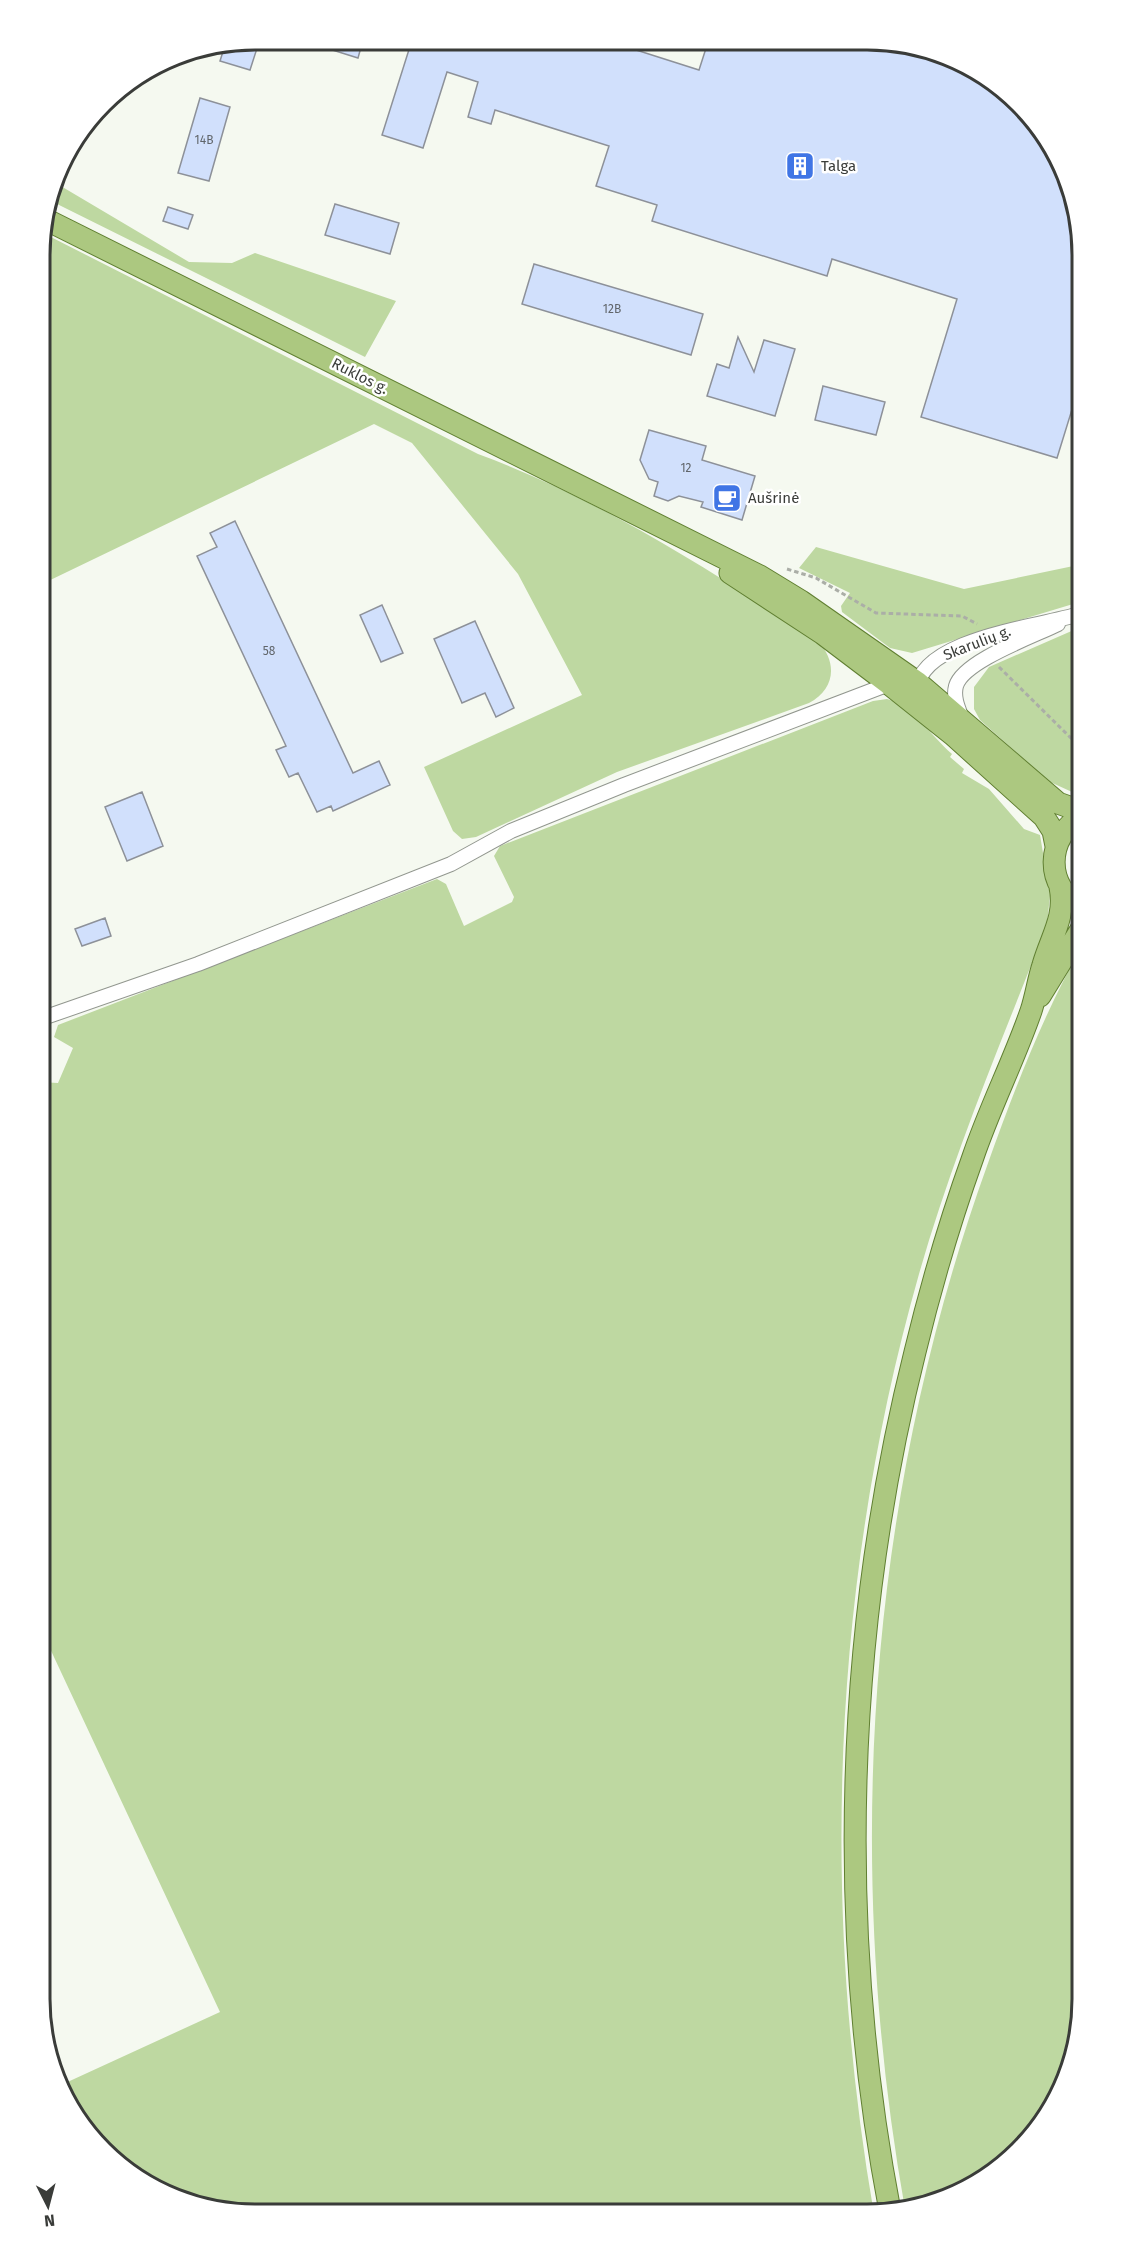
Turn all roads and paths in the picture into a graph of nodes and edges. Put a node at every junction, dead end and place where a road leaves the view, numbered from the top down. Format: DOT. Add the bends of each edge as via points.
graph roads {
  1 [pos="52,222"];
  2 [pos="675,535"];
  3 [pos="1072,616"];
  4 [pos="1072,617"];
  5 [pos="917,682"];
  6 [pos="890,684"];
  7 [pos="921,709"];
  8 [pos="962,718"];
  9 [pos="1072,810"];
  10 [pos="1072,823"];
  11 [pos="1056,846"];
  12 [pos="1060,887"];
  13 [pos="1072,900"];
  14 [pos="1072,944"];
  15 [pos="1032,1010"];
  16 [pos="50,1015"];
  17 [pos="889,2203"];
  1 -- 2 [label="main road, Ruklos g."];
  2 -- 5 [label="main road" via="781,588"];
  2 -- 6 [label="main road"];
  3 -- 5 [label="street, Skarulių g." via="950,650 928,667"];
  4 -- 8 [label="street, Skarulių g." via="975,664 963,674 956,686 956,703"];
  5 -- 7 [label="street" via="916,696"];
  5 -- 8 [label="main road"];
  6 -- 7 [label="main road"];
  6 -- 16 [label="street" via="624,784 511,831 451,864 198,964"];
  7 -- 11 [label="main road" via="1044,818 1053,831"];
  8 -- 9 [label="main road" via="1058,803"];
  10 -- 11 [label="main road"];
  11 -- 12 [label="main road" via="1054,867"];
  12 -- 13 [label="main road"];
  12 -- 15 [label="main road" via="1060,920 1043,963"];
  14 -- 15 [label="main road"];
  15 -- 17 [label="main road" via="974,1155 927,1305 892,1459 868,1617 857,1778 858,1935 871,2091"];
}
